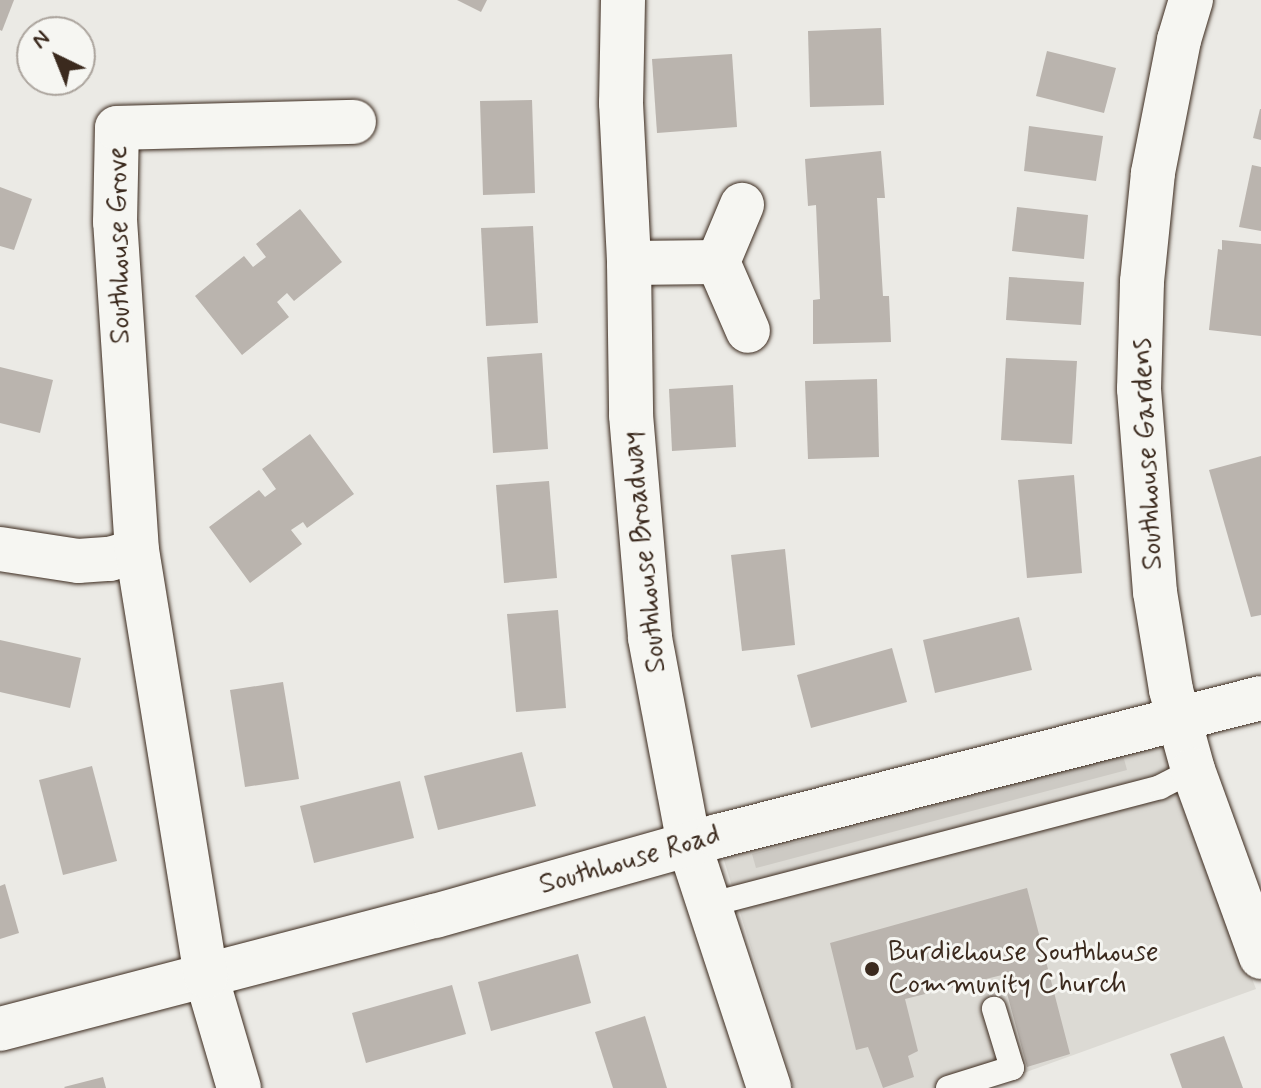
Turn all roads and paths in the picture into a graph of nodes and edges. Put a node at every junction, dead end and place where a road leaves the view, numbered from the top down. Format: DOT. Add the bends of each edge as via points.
graph roads {
  1 [pos="623,0"];
  2 [pos="1191,0"];
  3 [pos="354,122"];
  4 [pos="742,205"];
  5 [pos="718,262"];
  6 [pos="629,263"];
  7 [pos="748,331"];
  8 [pos="0,549"];
  9 [pos="137,551"];
  10 [pos="1261,698"];
  11 [pos="1179,718"];
  12 [pos="1193,770"];
  13 [pos="689,844"];
  14 [pos="708,905"];
  15 [pos="1261,957"];
  16 [pos="206,976"];
  17 [pos="994,1009"];
  18 [pos="0,1029"];
  19 [pos="239,1088"];
  20 [pos="769,1088"];
  21 [pos="948,1088"];
  1 -- 6 [label="street, Southhouse Broadway" via="621,103"];
  2 -- 11 [label="street, Southhouse Gardens" via="1153,173 1139,389 1155,592"];
  3 -- 9 [label="street, Southhouse Grove" via="117,128 115,222"];
  4 -- 5 [label="street"];
  5 -- 6 [label="street"];
  5 -- 7 [label="street"];
  6 -- 13 [label="street, Southhouse Broadway" via="631,415 650,638"];
  8 -- 9 [label="street" via="78,561"];
  9 -- 16 [label="street, Southhouse Grove"];
  10 -- 11 [label="street, Southhouse Road"];
  11 -- 12 [label="street, Southhouse Gardens"];
  11 -- 13 [label="street, Southhouse Road"];
  12 -- 14 [label="lane" via="1160,787"];
  12 -- 15 [label="street, Southhouse Gardens"];
  13 -- 14 [label="street, Southhouse Broadway"];
  13 -- 16 [label="street, Southhouse Road"];
  14 -- 20 [label="street, Southhouse Broadway"];
  16 -- 18 [label="street, Southhouse Road"];
  16 -- 19 [label="street, Southhouse Grove"];
  17 -- 21 [label="lane" via="1012,1068"];
}
